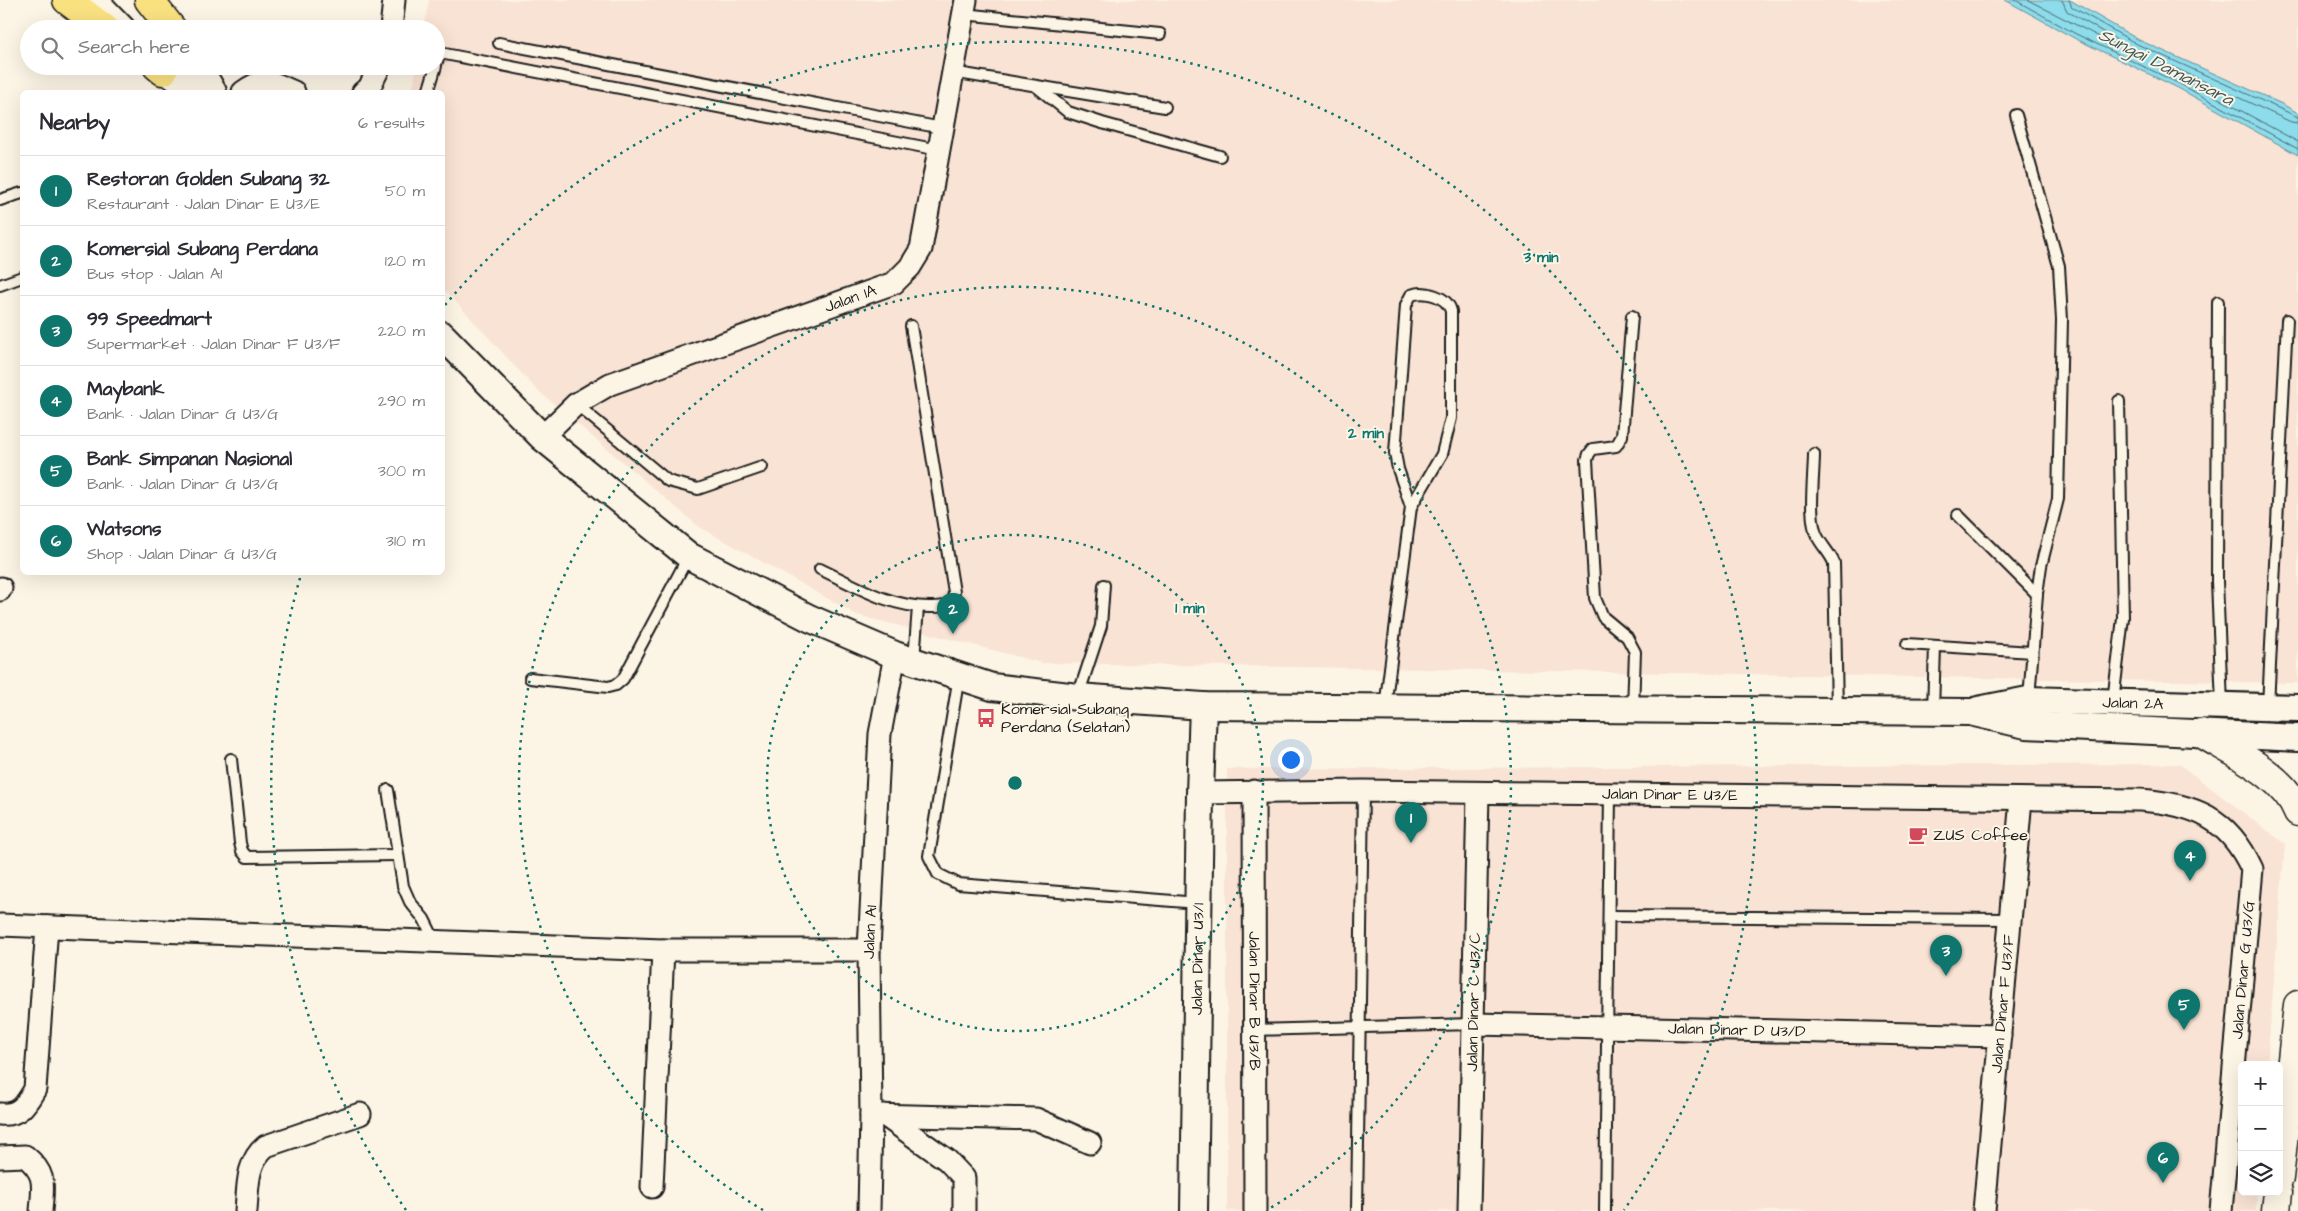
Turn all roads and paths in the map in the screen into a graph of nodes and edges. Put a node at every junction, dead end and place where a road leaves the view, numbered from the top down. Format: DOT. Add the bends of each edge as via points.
graph roads {
  1 [pos="67,0"];
  2 [pos="94,0"];
  3 [pos="139,0"];
  4 [pos="149,0"];
  5 [pos="394,0"];
  6 [pos="964,7"];
  7 [pos="93,20"];
  8 [pos="113,20"];
  9 [pos="160,20"];
  10 [pos="165,20"];
  11 [pos="392,20"];
  12 [pos="1160,34"];
  13 [pos="499,43"];
  14 [pos="445,54"];
  15 [pos="952,72"];
  16 [pos="171,75"];
  17 [pos="203,75"];
  18 [pos="376,75"];
  19 [pos="433,75"];
  20 [pos="1036,86"];
  21 [pos="429,89"];
  22 [pos="194,90"];
  23 [pos="212,90"];
  24 [pos="246,90"];
  25 [pos="288,90"];
  26 [pos="368,90"];
  27 [pos="1166,107"];
  28 [pos="2016,115"];
  29 [pos="942,128"];
  30 [pos="939,150"];
  31 [pos="1220,156"];
  32 [pos="20,194"];
  33 [pos="0,200"];
  34 [pos="20,278"];
  35 [pos="0,286"];
  36 [pos="2218,302"];
  37 [pos="1632,316"];
  38 [pos="2287,320"];
  39 [pos="911,326"];
  40 [pos="445,338"];
  41 [pos="2119,401"];
  42 [pos="576,404"];
  43 [pos="542,437"];
  44 [pos="1814,454"];
  45 [pos="762,467"];
  46 [pos="1411,507"];
  47 [pos="1958,515"];
  48 [pos="689,556"];
  49 [pos="820,569"];
  50 [pos="1104,586"];
  51 [pos="2037,594"];
  52 [pos="918,607"];
  53 [pos="1906,644"];
  54 [pos="1935,646"];
  55 [pos="2032,652"];
  56 [pos="904,658"];
  57 [pos="960,676"];
  58 [pos="530,678"];
  59 [pos="1078,697"];
  60 [pos="2028,700"];
  61 [pos="2113,702"];
  62 [pos="1203,706"];
  63 [pos="2222,706"];
  64 [pos="2268,707"];
  65 [pos="1385,708"];
  66 [pos="2298,708"];
  67 [pos="1633,710"];
  68 [pos="1837,711"];
  69 [pos="1933,712"];
  70 [pos="1970,712"];
  71 [pos="2201,734"];
  72 [pos="2298,738"];
  73 [pos="231,758"];
  74 [pos="388,790"];
  75 [pos="1254,791"];
  76 [pos="1363,791"];
  77 [pos="1200,793"];
  78 [pos="1478,793"];
  79 [pos="1610,794"];
  80 [pos="2021,799"];
  81 [pos="2140,800"];
  82 [pos="2298,812"];
  83 [pos="397,855"];
  84 [pos="1199,904"];
  85 [pos="1609,916"];
  86 [pos="2010,919"];
  87 [pos="0,925"];
  88 [pos="47,927"];
  89 [pos="435,941"];
  90 [pos="663,950"];
  91 [pos="869,950"];
  92 [pos="2298,1005"];
  93 [pos="1473,1024"];
  94 [pos="1359,1028"];
  95 [pos="1608,1028"];
  96 [pos="1254,1030"];
  97 [pos="2000,1036"];
  98 [pos="0,1114"];
  99 [pos="360,1114"];
  100 [pos="878,1115"];
  101 [pos="1090,1143"];
  102 [pos="2282,1151"];
  103 [pos="0,1157"];
  104 [pos="652,1187"];
  105 [pos="2278,1196"];
  106 [pos="41,1211"];
  107 [pos="246,1211"];
  108 [pos="869,1211"];
  109 [pos="964,1211"];
  110 [pos="1194,1211"];
  111 [pos="1255,1211"];
  112 [pos="1357,1211"];
  113 [pos="1469,1211"];
  114 [pos="1605,1211"];
  115 [pos="1984,1211"];
  116 [pos="2221,1211"];
  117 [pos="2276,1211"];
  1 -- 7 [label="main road"];
  2 -- 8 [label="street"];
  3 -- 9 [label="street"];
  4 -- 10 [label="main road"];
  5 -- 11 [label="street"];
  6 -- 12 [label="lane"];
  6 -- 15 [label="street, Jalan 1A"];
  13 -- 29 [label="lane"];
  14 -- 30 [label="lane"];
  15 -- 20 [label="lane"];
  15 -- 29 [label="street, Jalan 1A"];
  16 -- 22 [label="street"];
  17 -- 23 [label="street"];
  18 -- 26 [label="street"];
  19 -- 21 [label="lane"];
  20 -- 27 [label="lane"];
  20 -- 31 [label="lane" via="1068,112"];
  24 -- 25 [label="street" via="257,82"];
  28 -- 51 [label="lane" via="2059,266 2062,320 2058,499"];
  29 -- 30 [label="street, Jalan 1A"];
  30 -- 42 [label="street, Jalan 1A" via="921,249 910,267 894,283 610,384"];
  32 -- 33 [label="lane"];
  34 -- 35 [label="lane"];
  36 -- 63 [label="lane" via="2217,581"];
  37 -- 67 [label="lane" via="1622,436 1616,446 1593,449 1587,460 1595,598 1603,617 1627,636 1635,652"];
  38 -- 64 [label="lane"];
  39 -- 52 [label="lane" via="954,592 954,599 942,607"];
  40 -- 43 [label="street"];
  41 -- 61 [label="lane" via="2122,618"];
  42 -- 43 [label="street, Jalan 1A"];
  42 -- 45 [label="lane" via="668,481 698,489"];
  43 -- 48 [label="street"];
  44 -- 68 [label="lane" via="1813,523 1834,563"];
  46 -- 46 [label="lane" via="1442,454 1451,418 1452,311 1444,300 1417,293 1411,295 1406,305 1395,453"];
  46 -- 65 [label="lane"];
  47 -- 51 [label="lane"];
  48 -- 56 [label="street" via="809,618"];
  48 -- 58 [label="lane" via="623,679 616,685 608,687"];
  49 -- 52 [label="lane" via="870,594"];
  50 -- 59 [label="lane" via="1101,626"];
  51 -- 55 [label="lane"];
  52 -- 56 [label="lane"];
  53 -- 54 [label="lane"];
  54 -- 55 [label="lane"];
  54 -- 69 [label="lane"];
  55 -- 60 [label="lane"];
  56 -- 57 [label="street"];
  56 -- 91 [label="street, Jalan A1" via="880,734"];
  57 -- 59 [label="street" via="992,687"];
  57 -- 84 [label="lane" via="929,856 938,874 958,884"];
  59 -- 62 [label="street"];
  60 -- 61 [label="street, Jalan 2A"];
  60 -- 70 [label="street, Jalan 2A"];
  61 -- 63 [label="street, Jalan 2A"];
  62 -- 65 [label="street"];
  62 -- 77 [label="street, Jalan Dinar U3/1"];
  63 -- 64 [label="street, Jalan 2A"];
  64 -- 66 [label="street, Jalan 2A"];
  65 -- 67 [label="street"];
  67 -- 68 [label="street"];
  68 -- 69 [label="street"];
  69 -- 70 [label="street"];
  70 -- 71 [label="street" via="2026,725"];
  71 -- 72 [label="street"];
  71 -- 82 [label="main road" via="2266,774"];
  73 -- 83 [label="lane" via="240,843 247,857"];
  74 -- 83 [label="lane"];
  75 -- 76 [label="street, Jalan Dinar E U3/E"];
  75 -- 77 [label="street, Jalan Dinar E U3/E"];
  75 -- 96 [label="street, Jalan Dinar B U3/B"];
  76 -- 78 [label="street, Jalan Dinar E U3/E"];
  76 -- 94 [label="lane"];
  77 -- 84 [label="street, Jalan Dinar U3/1"];
  78 -- 79 [label="street, Jalan Dinar E U3/E"];
  78 -- 93 [label="street, Jalan Dinar C U3/C"];
  79 -- 80 [label="street, Jalan Dinar E U3/E"];
  79 -- 85 [label="lane"];
  80 -- 81 [label="street, Jalan Dinar E U3/E"];
  80 -- 86 [label="street, Jalan Dinar F U3/F"];
  81 -- 116 [label="street, Jalan Dinar G U3/G" via="2171,802 2199,811 2225,830 2242,848 2252,868"];
  83 -- 89 [label="lane" via="410,902 424,919"];
  84 -- 110 [label="street, Jalan Dinar U3/1"];
  85 -- 86 [label="lane"];
  85 -- 95 [label="lane"];
  86 -- 97 [label="street, Jalan Dinar F U3/F"];
  87 -- 88 [label="street"];
  88 -- 89 [label="street"];
  88 -- 98 [label="street" via="35,1089 23,1109 10,1115"];
  89 -- 90 [label="street"];
  90 -- 91 [label="street"];
  90 -- 104 [label="street"];
  91 -- 100 [label="street, Jalan A1"];
  92 -- 102 [label="main road"];
  93 -- 94 [label="lane"];
  93 -- 95 [label="street, Jalan Dinar D U3/D"];
  93 -- 113 [label="street, Jalan Dinar C U3/C"];
  94 -- 96 [label="lane"];
  94 -- 112 [label="lane"];
  95 -- 97 [label="street, Jalan Dinar D U3/D"];
  95 -- 114 [label="lane"];
  96 -- 111 [label="street, Jalan Dinar B U3/B"];
  97 -- 115 [label="street, Jalan Dinar F U3/F"];
  99 -- 107 [label="street" via="266,1146 256,1154 248,1178"];
  100 -- 101 [label="street" via="1036,1120"];
  100 -- 108 [label="street, Jalan A1"];
  100 -- 109 [label="street" via="947,1160 964,1178"];
  103 -- 106 [label="street" via="25,1156 37,1166 44,1181"];
  105 -- 117 [label="main road"];
}
